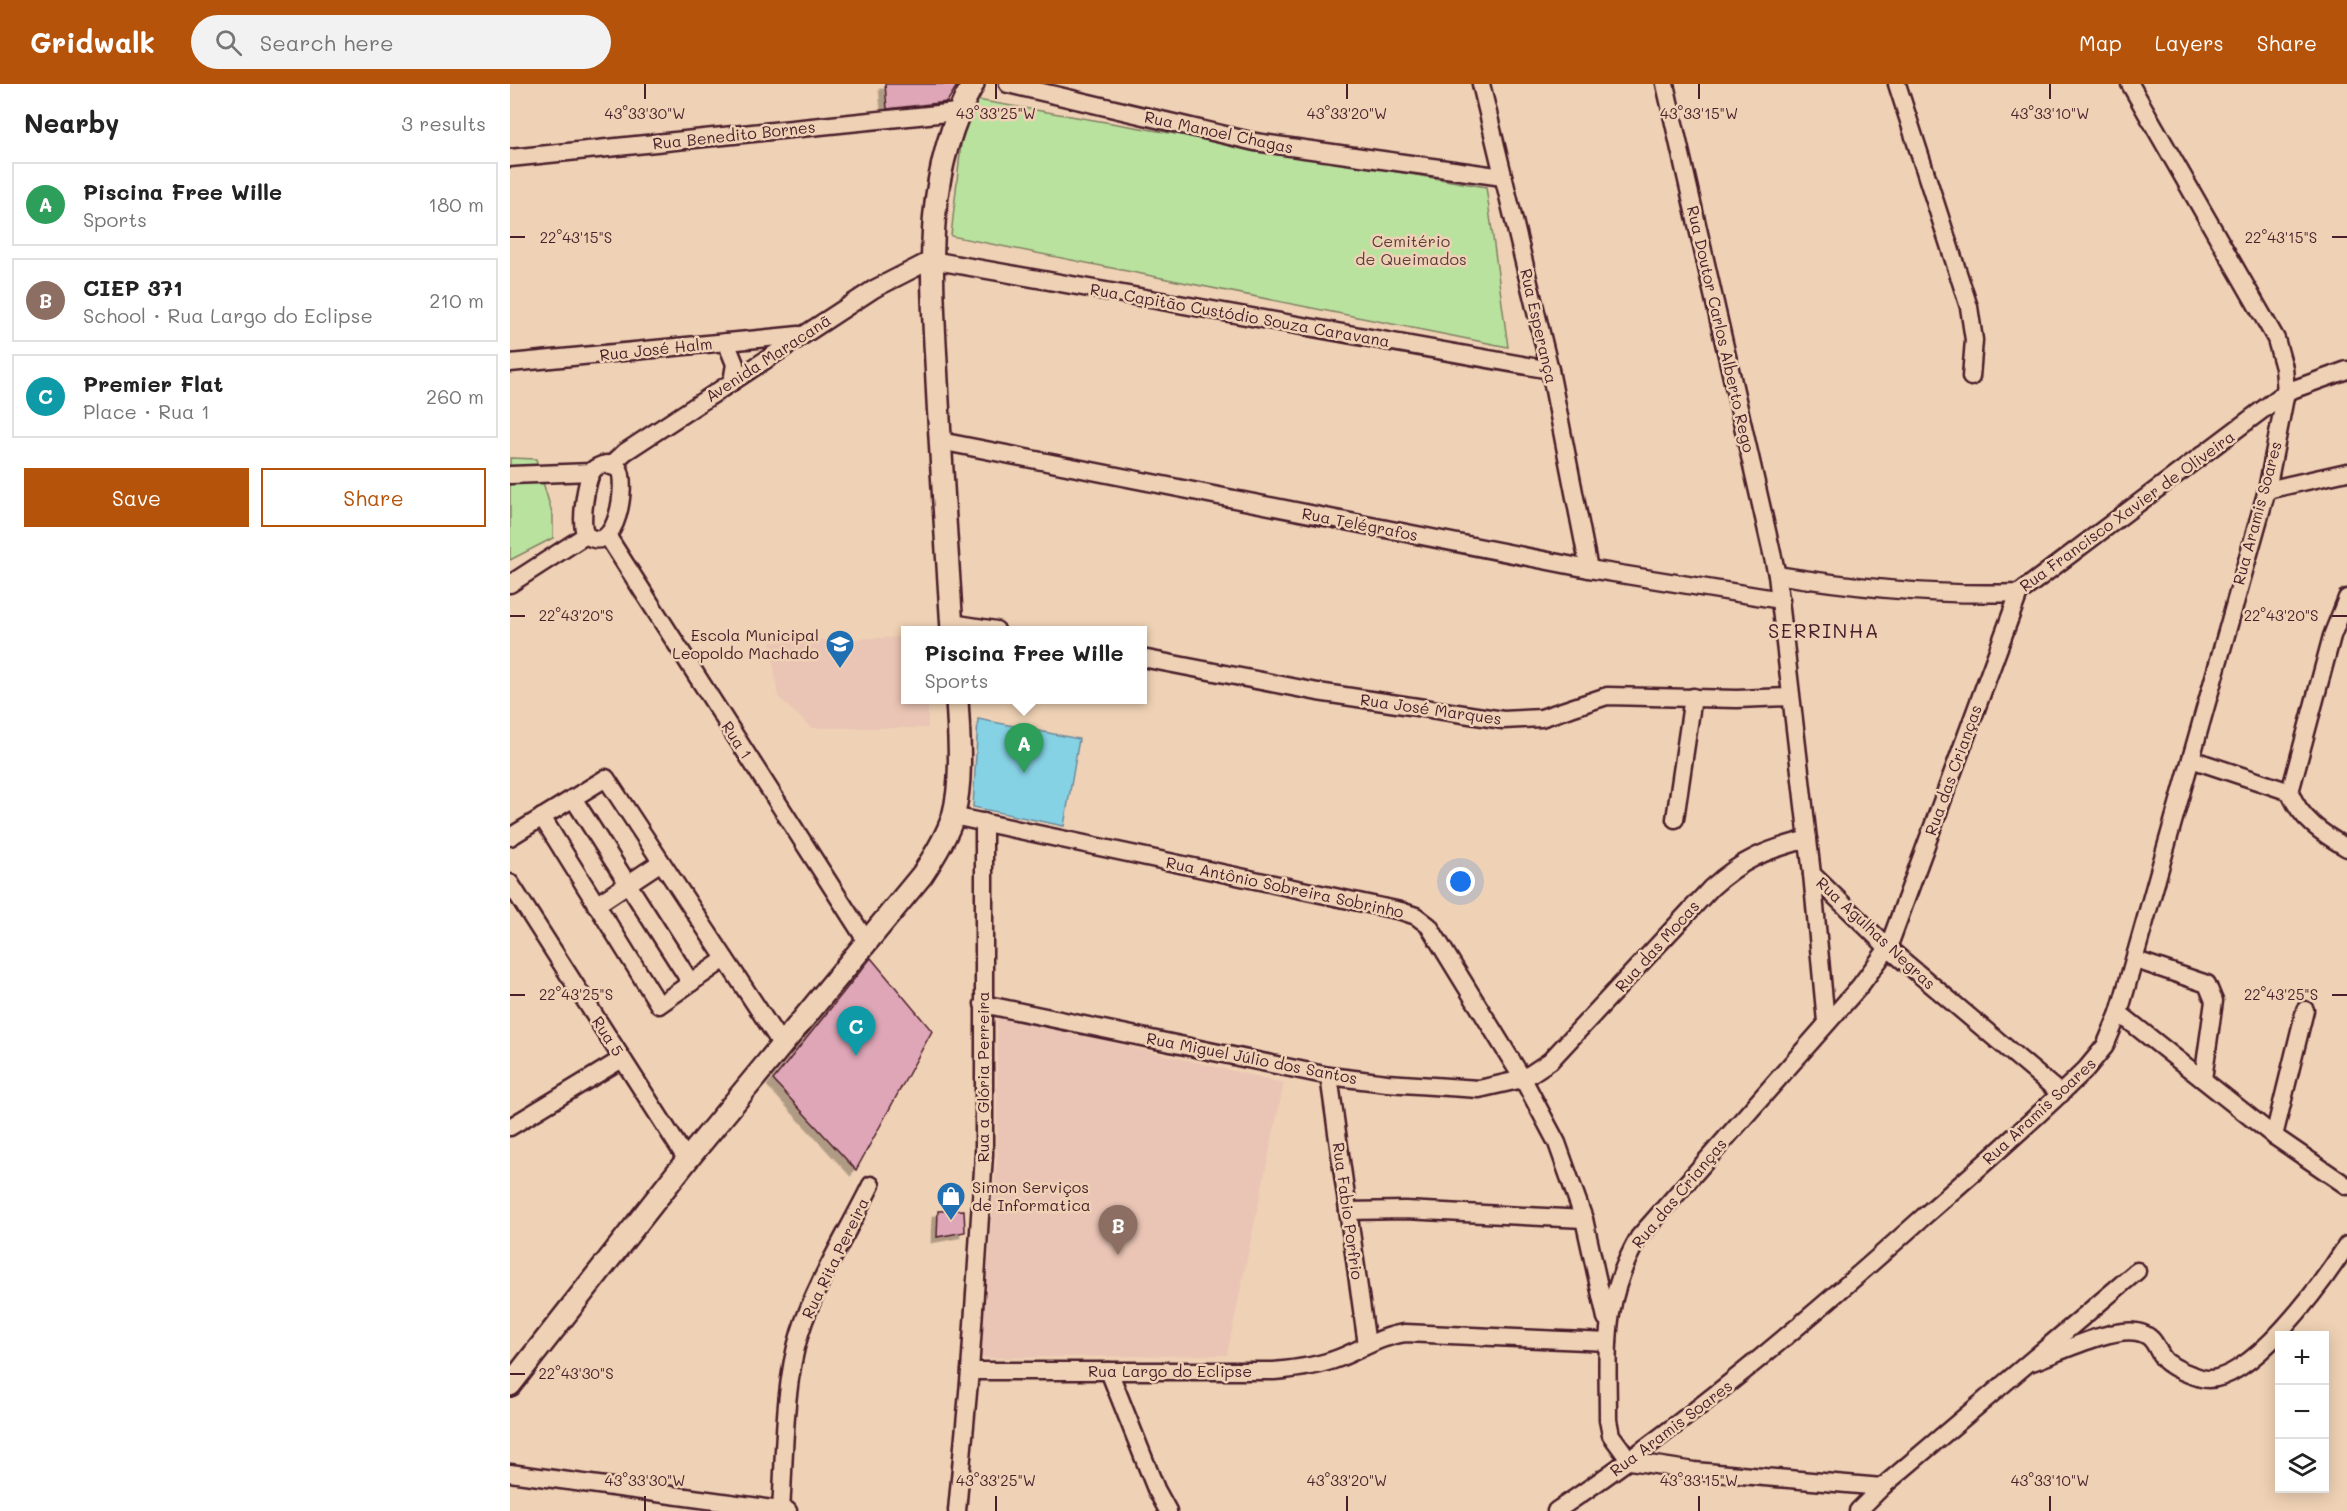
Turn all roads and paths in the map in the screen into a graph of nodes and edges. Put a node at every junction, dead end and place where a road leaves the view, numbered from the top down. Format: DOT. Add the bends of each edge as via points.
graph roads {
  1 [pos="973,84"];
  2 [pos="1008,84"];
  3 [pos="1481,84"];
  4 [pos="1665,84"];
  5 [pos="1898,84"];
  6 [pos="2130,84"];
  7 [pos="957,112"];
  8 [pos="510,158"];
  9 [pos="1503,177"];
  10 [pos="931,260"];
  11 [pos="803,334"];
  12 [pos="726,342"];
  13 [pos="510,363"];
  14 [pos="1550,370"];
  15 [pos="2347,370"];
  16 [pos="1971,377"];
  17 [pos="732,382"];
  18 [pos="2286,393"];
  19 [pos="940,441"];
  20 [pos="612,465"];
  21 [pos="592,472"];
  22 [pos="2347,472"];
  23 [pos="510,475"];
  24 [pos="2266,490"];
  25 [pos="586,535"];
  26 [pos="608,537"];
  27 [pos="1589,569"];
  28 [pos="1777,575"];
  29 [pos="510,584"];
  30 [pos="2019,593"];
  31 [pos="2347,597"];
  32 [pos="1781,600"];
  33 [pos="952,626"];
  34 [pos="1147,659"];
  35 [pos="1693,697"];
  36 [pos="1791,697"];
  37 [pos="957,704"];
  38 [pos="2191,759"];
  39 [pos="2290,792"];
  40 [pos="573,798"];
  41 [pos="953,816"];
  42 [pos="542,817"];
  43 [pos="1675,819"];
  44 [pos="984,822"];
  45 [pos="510,837"];
  46 [pos="1808,839"];
  47 [pos="2347,848"];
  48 [pos="661,862"];
  49 [pos="1812,874"];
  50 [pos="510,883"];
  51 [pos="627,884"];
  52 [pos="596,904"];
  53 [pos="867,942"];
  54 [pos="1888,948"];
  55 [pos="724,959"];
  56 [pos="2136,960"];
  57 [pos="691,983"];
  58 [pos="983,1004"];
  59 [pos="2306,1010"];
  60 [pos="2119,1012"];
  61 [pos="1826,1022"];
  62 [pos="783,1045"];
  63 [pos="622,1059"];
  64 [pos="1329,1076"];
  65 [pos="1523,1079"];
  66 [pos="2203,1079"];
  67 [pos="2061,1094"];
  68 [pos="510,1127"];
  69 [pos="2274,1136"];
  70 [pos="687,1160"];
  71 [pos="870,1185"];
  72 [pos="2347,1186"];
  73 [pos="1348,1211"];
  74 [pos="1584,1219"];
  75 [pos="2347,1245"];
  76 [pos="2137,1271"];
  77 [pos="1607,1333"];
  78 [pos="1367,1346"];
  79 [pos="2032,1362"];
  80 [pos="970,1371"];
  81 [pos="1109,1371"];
  82 [pos="510,1384"];
  83 [pos="1630,1461"];
  84 [pos="510,1473"];
  85 [pos="1882,1487"];
  86 [pos="784,1510"];
  87 [pos="957,1511"];
  88 [pos="1168,1511"];
  89 [pos="1556,1511"];
  90 [pos="1858,1511"];
  1 -- 7 [label="main road"];
  2 -- 9 [label="street, Rua Manoel Chagas" via="1255,142"];
  3 -- 9 [label="street, Rua Esperança"];
  4 -- 28 [label="street, Rua Doutor Carlos Alberto Rego"];
  5 -- 16 [label="street" via="1969,307 1974,340"];
  6 -- 18 [label="street, Rua Aramis Soares" via="2276,339"];
  7 -- 8 [label="street, Rua Benedito Bornes"];
  7 -- 10 [label="main road" via="936,192"];
  9 -- 14 [label="street, Rua Esperança"];
  10 -- 11 [label="street, Avenida Maracanã" via="874,289"];
  10 -- 14 [label="street, Rua Capitão Custódio Souza Caravana"];
  10 -- 19 [label="main road"];
  11 -- 12 [label="street, Rua José Halm"];
  11 -- 17 [label="street, Avenida Maracanã"];
  12 -- 13 [label="street, Rua José Halm"];
  12 -- 17 [label="street" via="735,364"];
  14 -- 27 [label="street, Rua Esperança"];
  15 -- 18 [label="street, Rua Francisco Xavier de Oliveira"];
  17 -- 20 [label="street, Avenida Maracanã" via="625,452"];
  18 -- 24 [label="street, Rua Aramis Soares"];
  18 -- 30 [label="street, Rua Francisco Xavier de Oliveira"];
  19 -- 27 [label="street, Rua Telégrafos"];
  19 -- 33 [label="main road"];
  20 -- 21 [label="street, Avenida Maracanã" via="601,465"];
  20 -- 26 [label="street" via="623,482 614,528"];
  21 -- 23 [label="street, Avenida Maracanã"];
  21 -- 25 [label="street" via="581,523"];
  22 -- 24 [label="street"];
  24 -- 38 [label="street, Rua Aramis Soares"];
  25 -- 26 [label="street" via="598,540"];
  25 -- 29 [label="street"];
  26 -- 53 [label="street, Rua 1"];
  27 -- 32 [label="street, Rua Telégrafos"];
  28 -- 30 [label="street, Rua Francisco Xavier de Oliveira" via="1904,591"];
  28 -- 32 [label="street, Rua Agulhas Negras"];
  30 -- 54 [label="street, Rua das Crianças"];
  31 -- 39 [label="street" via="2332,636"];
  32 -- 36 [label="street, Rua Agulhas Negras"];
  34 -- 35 [label="street, Rua José Marques" via="1318,692 1503,720 1541,718 1607,696"];
  35 -- 36 [label="street, Rua José Marques"];
  35 -- 43 [label="street"];
  36 -- 46 [label="street, Rua Agulhas Negras"];
  37 -- 41 [label="main road" via="958,779"];
  38 -- 39 [label="street"];
  38 -- 56 [label="street, Rua Aramis Soares"];
  39 -- 47 [label="street" via="2310,822"];
  40 -- 42 [label="street"];
  40 -- 48 [label="street" via="606,778"];
  40 -- 51 [label="street"];
  41 -- 44 [label="street, Rua Antônio Sobreira Sobrinho"];
  41 -- 53 [label="main road" via="922,875"];
  42 -- 45 [label="street"];
  42 -- 52 [label="street"];
  44 -- 58 [label="street, Rua a Glória Perreira"];
  44 -- 65 [label="street, Rua Antônio Sobreira Sobrinho" via="1416,916 1442,945"];
  46 -- 49 [label="street, Rua Agulhas Negras"];
  46 -- 65 [label="street, Rua das Mocas" via="1766,849 1730,870 1574,1037 1550,1061"];
  48 -- 51 [label="street"];
  48 -- 55 [label="street"];
  49 -- 54 [label="street, Rua Agulhas Negras"];
  49 -- 61 [label="street"];
  50 -- 63 [label="street, Rua 5"];
  51 -- 52 [label="street"];
  51 -- 57 [label="street"];
  52 -- 57 [label="street" via="659,1005"];
  53 -- 62 [label="main road"];
  54 -- 61 [label="street, Rua das Crianças"];
  54 -- 67 [label="street, Rua Agulhas Negras"];
  55 -- 57 [label="street"];
  55 -- 62 [label="street"];
  56 -- 60 [label="street, Rua Aramis Soares"];
  56 -- 66 [label="street" via="2202,981 2211,988 2214,1001"];
  58 -- 64 [label="street, Rua Miguel Júlio dos Santos"];
  58 -- 80 [label="street, Rua a Glória Perreira" via="984,1154"];
  59 -- 69 [label="street"];
  60 -- 66 [label="street"];
  60 -- 67 [label="street, Rua Aramis Soares" via="2105,1046"];
  61 -- 77 [label="street, Rua das Crianças" via="1639,1238 1618,1278"];
  62 -- 70 [label="main road"];
  63 -- 68 [label="street"];
  63 -- 70 [label="street, Rua 5"];
  64 -- 65 [label="street, Rua Miguel Júlio dos Santos" via="1479,1089"];
  64 -- 73 [label="street, Rua Fabio Porfrio"];
  65 -- 74 [label="street, Rua Antônio Sobreira Sobrinho" via="1557,1143"];
  66 -- 69 [label="street"];
  67 -- 83 [label="street, Rua Aramis Soares" via="1840,1292 1699,1410"];
  69 -- 72 [label="street"];
  70 -- 82 [label="main road"];
  71 -- 86 [label="street, Rua Rita Pereira" via="799,1334 791,1376"];
  73 -- 74 [label="street"];
  73 -- 78 [label="street, Rua Fabio Porfrio"];
  74 -- 77 [label="street, Rua Antônio Sobreira Sobrinho"];
  75 -- 79 [label="street" via="2278,1334 2238,1371 2220,1379 2201,1378 2166,1362 2155,1342 2130,1331"];
  76 -- 79 [label="street"];
  77 -- 78 [label="street, Rua Largo do Eclipse" via="1406,1333 1383,1337"];
  77 -- 83 [label="street, Rua das Crianças" via="1608,1420 1615,1441"];
  78 -- 81 [label="street, Rua Largo do Eclipse" via="1316,1365 1274,1371"];
  79 -- 85 [label="street"];
  80 -- 81 [label="street, Rua Largo do Eclipse"];
  80 -- 87 [label="street, Rua a Glória Perreira"];
  81 -- 88 [label="street"];
  83 -- 85 [label="street" via="1694,1471"];
  83 -- 89 [label="street, Rua Aramis Soares"];
  84 -- 86 [label="street"];
  85 -- 90 [label="street"];
}
